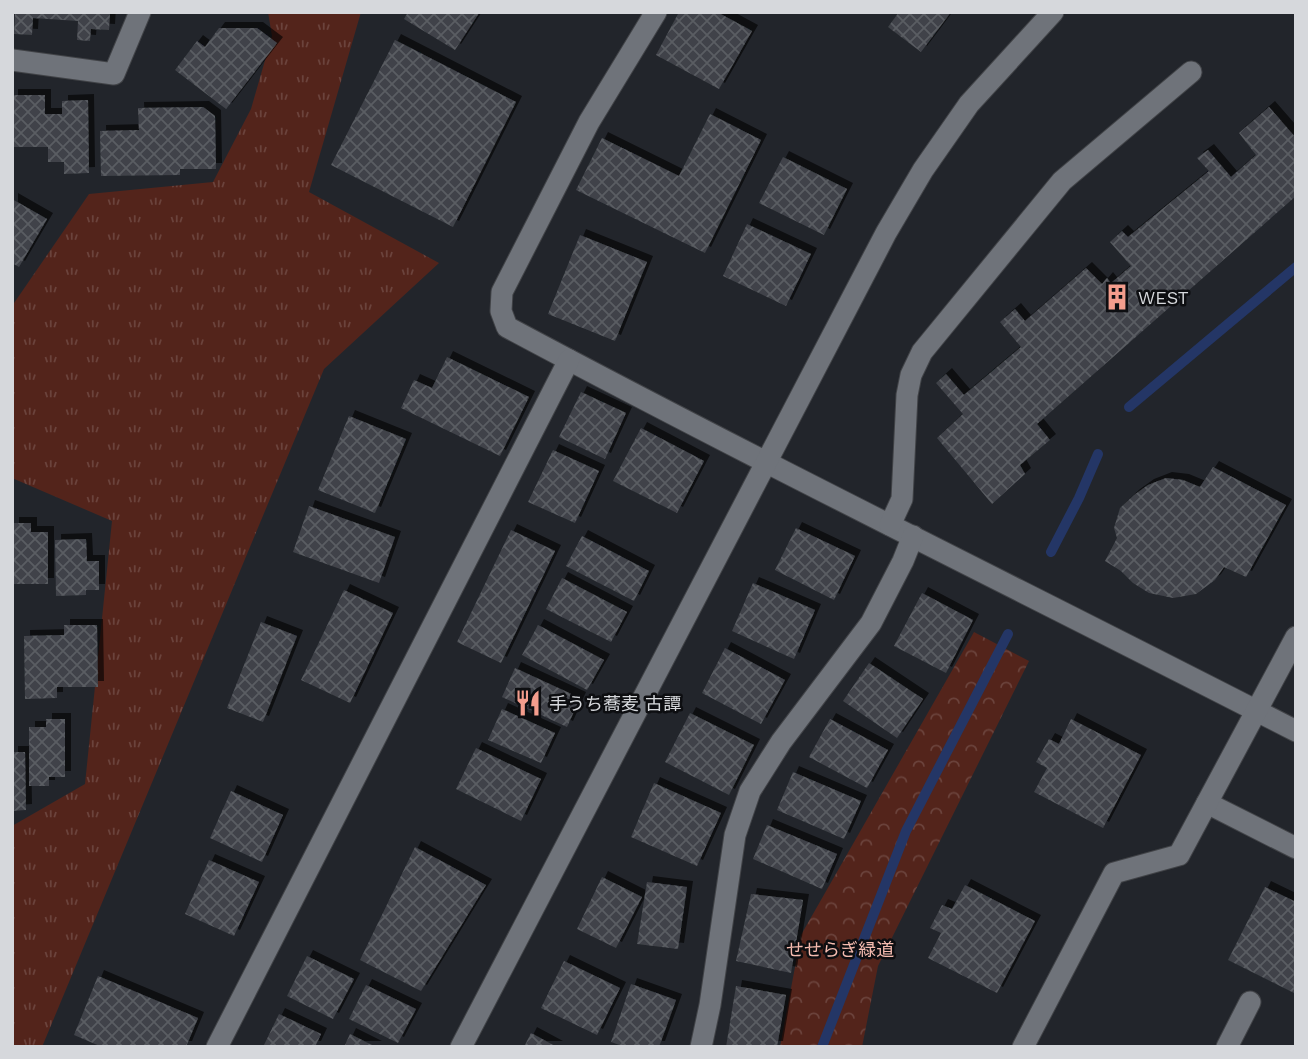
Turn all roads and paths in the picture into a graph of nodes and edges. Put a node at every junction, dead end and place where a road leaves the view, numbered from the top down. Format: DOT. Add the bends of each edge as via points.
graph roads {
  1 [pos="139,12"];
  2 [pos="656,12"];
  3 [pos="1053,12"];
  4 [pos="12,60"];
  5 [pos="1191,72"];
  6 [pos="569,360"];
  7 [pos="765,461"];
  8 [pos="890,525"];
  9 [pos="913,536"];
  10 [pos="1296,638"];
  11 [pos="1256,711"];
  12 [pos="1296,732"];
  13 [pos="1207,803"];
  14 [pos="1296,848"];
  15 [pos="1250,1002"];
  16 [pos="218,1047"];
  17 [pos="461,1047"];
  18 [pos="701,1047"];
  19 [pos="1023,1047"];
  20 [pos="1227,1047"];
  1 -- 4 [label="street" via="114,74"];
  2 -- 6 [label="street" via="589,122 502,292 501,311 507,327"];
  3 -- 7 [label="street" via="969,104 923,170"];
  5 -- 8 [label="street" via="1062,181 922,352 907,395 902,499"];
  6 -- 7 [label="street"];
  6 -- 16 [label="street"];
  7 -- 8 [label="street"];
  7 -- 17 [label="street"];
  8 -- 9 [label="street"];
  9 -- 11 [label="street"];
  9 -- 18 [label="street" via="871,623 750,791 735,835"];
  10 -- 11 [label="street"];
  11 -- 12 [label="street"];
  11 -- 13 [label="street"];
  13 -- 14 [label="street"];
  13 -- 19 [label="street" via="1179,855 1114,873"];
  15 -- 20 [label="street"];
}
